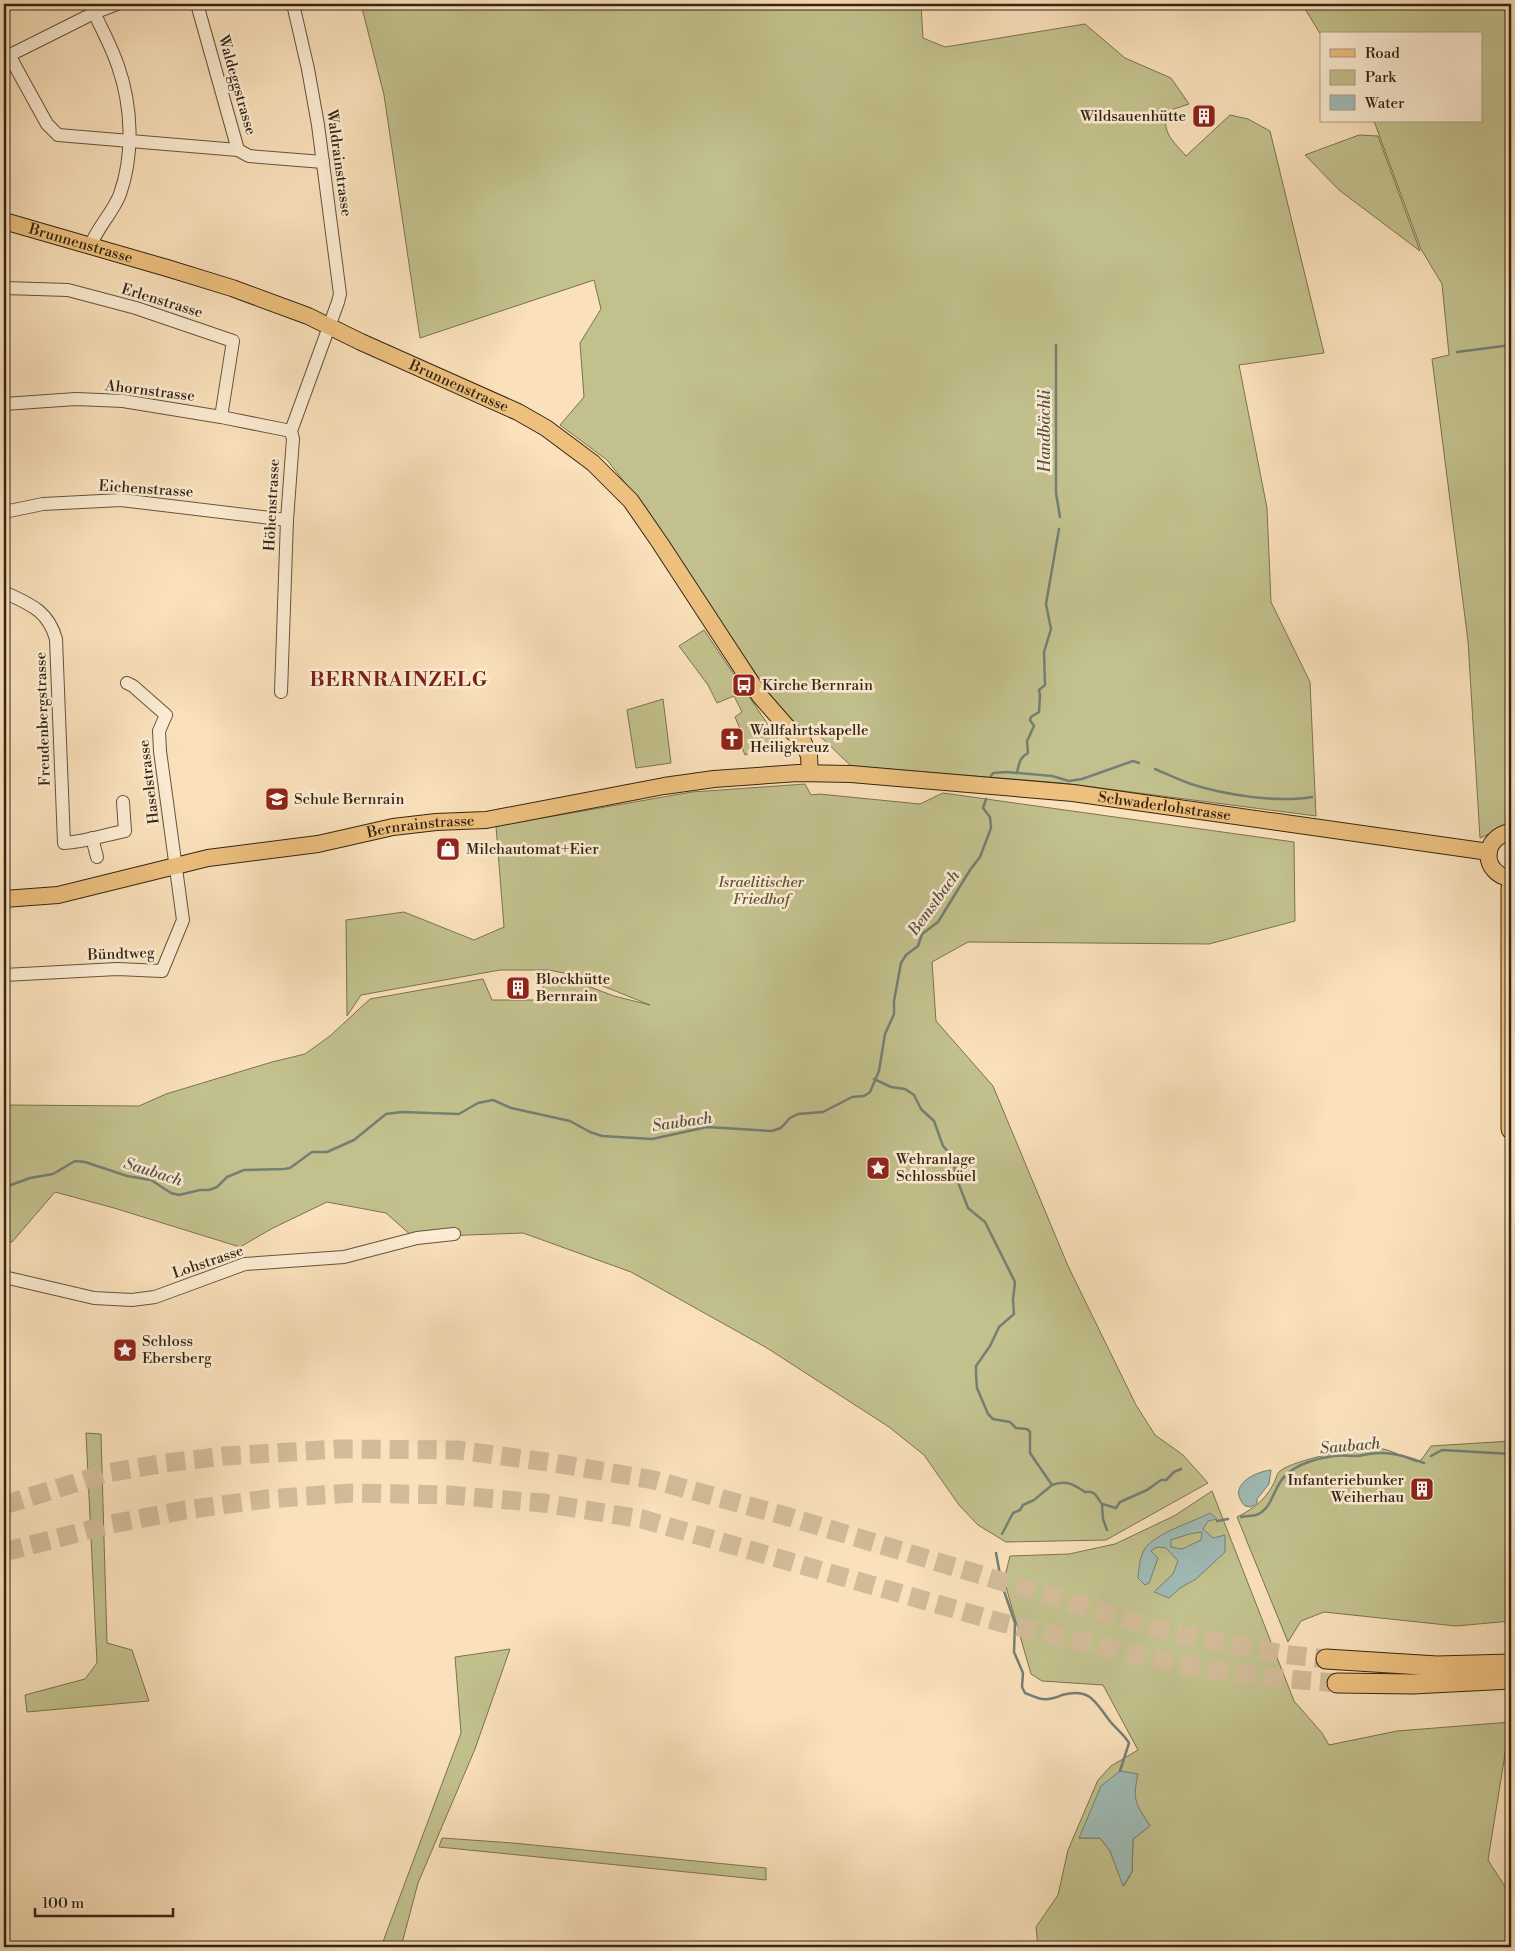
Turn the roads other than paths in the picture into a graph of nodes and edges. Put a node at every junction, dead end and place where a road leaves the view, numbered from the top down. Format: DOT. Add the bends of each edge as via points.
graph roads {
  1 [pos="117,4"];
  2 [pos="197,4"];
  3 [pos="293,4"];
  4 [pos="92,8"];
  5 [pos="6,57"];
  6 [pos="129,140"];
  7 [pos="238,150"];
  8 [pos="323,162"];
  9 [pos="4,221"];
  10 [pos="90,247"];
  11 [pos="4,288"];
  12 [pos="328,326"];
  13 [pos="4,404"];
  14 [pos="221,417"];
  15 [pos="291,431"];
  16 [pos="4,512"];
  17 [pos="287,520"];
  18 [pos="4,592"];
  19 [pos="127,683"];
  20 [pos="281,692"];
  21 [pos="804,772"];
  22 [pos="839,774"];
  23 [pos="123,802"];
  24 [pos="1511,832"];
  25 [pos="92,838"];
  26 [pos="1488,852"];
  27 [pos="96,857"];
  28 [pos="176,866"];
  29 [pos="1511,879"];
  30 [pos="1511,888"];
  31 [pos="4,899"];
  32 [pos="4,974"];
  33 [pos="1511,1129"];
  34 [pos="454,1234"];
  35 [pos="4,1277"];
  36 [pos="1326,1659"];
  37 [pos="1511,1664"];
  38 [pos="1511,1679"];
  39 [pos="1337,1683"];
  1 -- 4 [label="street"];
  2 -- 7 [label="street, Waldeggstrasse"];
  3 -- 8 [label="street, Waldrainstrasse" via="308,69"];
  4 -- 5 [label="street"];
  4 -- 6 [label="street" via="122,76"];
  5 -- 6 [label="street" via="54,133 64,137"];
  6 -- 7 [label="street"];
  6 -- 10 [label="street" via="120,194"];
  7 -- 8 [label="street, Waldeggstrasse" via="250,156"];
  8 -- 12 [label="street, Waldrainstrasse" via="340,294"];
  9 -- 10 [label="main road, Brunnenstrasse"];
  10 -- 12 [label="main road, Brunnenstrasse" via="232,288"];
  11 -- 14 [label="street, Erlenstrasse" via="68,290 233,340"];
  12 -- 15 [label="street, Höhenstrasse"];
  12 -- 21 [label="main road, Brunnenstrasse" via="518,412 546,428 593,463 631,501 760,696 803,741 809,756"];
  13 -- 14 [label="street, Ahornstrasse" via="76,399 123,401"];
  14 -- 15 [label="street, Ahornstrasse"];
  15 -- 17 [label="street, Höhenstrasse"];
  16 -- 17 [label="street, Eichenstrasse" via="43,504 121,500"];
  17 -- 20 [label="street, Höhenstrasse"];
  18 -- 25 [label="street, Freudenbergstrasse" via="38,609 52,626 56,639 64,843"];
  19 -- 28 [label="street, Haselstrasse" via="166,715 160,731 160,751"];
  21 -- 22 [label="main road, Bernrainstrasse"];
  21 -- 28 [label="main road, Bernrainstrasse" via="664,786 486,820 393,827 318,844 208,858"];
  22 -- 26 [label="main road, Schwaderlohstrasse" via="1073,793"];
  23 -- 25 [label="street, Freudenbergstrasse" via="125,831"];
  24 -- 26 [label="main road" via="1499,836"];
  25 -- 27 [label="street"];
  26 -- 29 [label="main road" via="1497,873"];
  28 -- 31 [label="main road, Bernrainstrasse" via="81,891"];
  28 -- 32 [label="street, Bündtweg" via="183,920 162,971 117,969"];
  30 -- 33 [label="highway"];
  34 -- 35 [label="street, Lohstrasse" via="417,1238 344,1256 245,1264 155,1297 132,1300 94,1298"];
  36 -- 37 [label="highway" via="1437,1666"];
  38 -- 39 [label="highway" via="1413,1684"];
}
